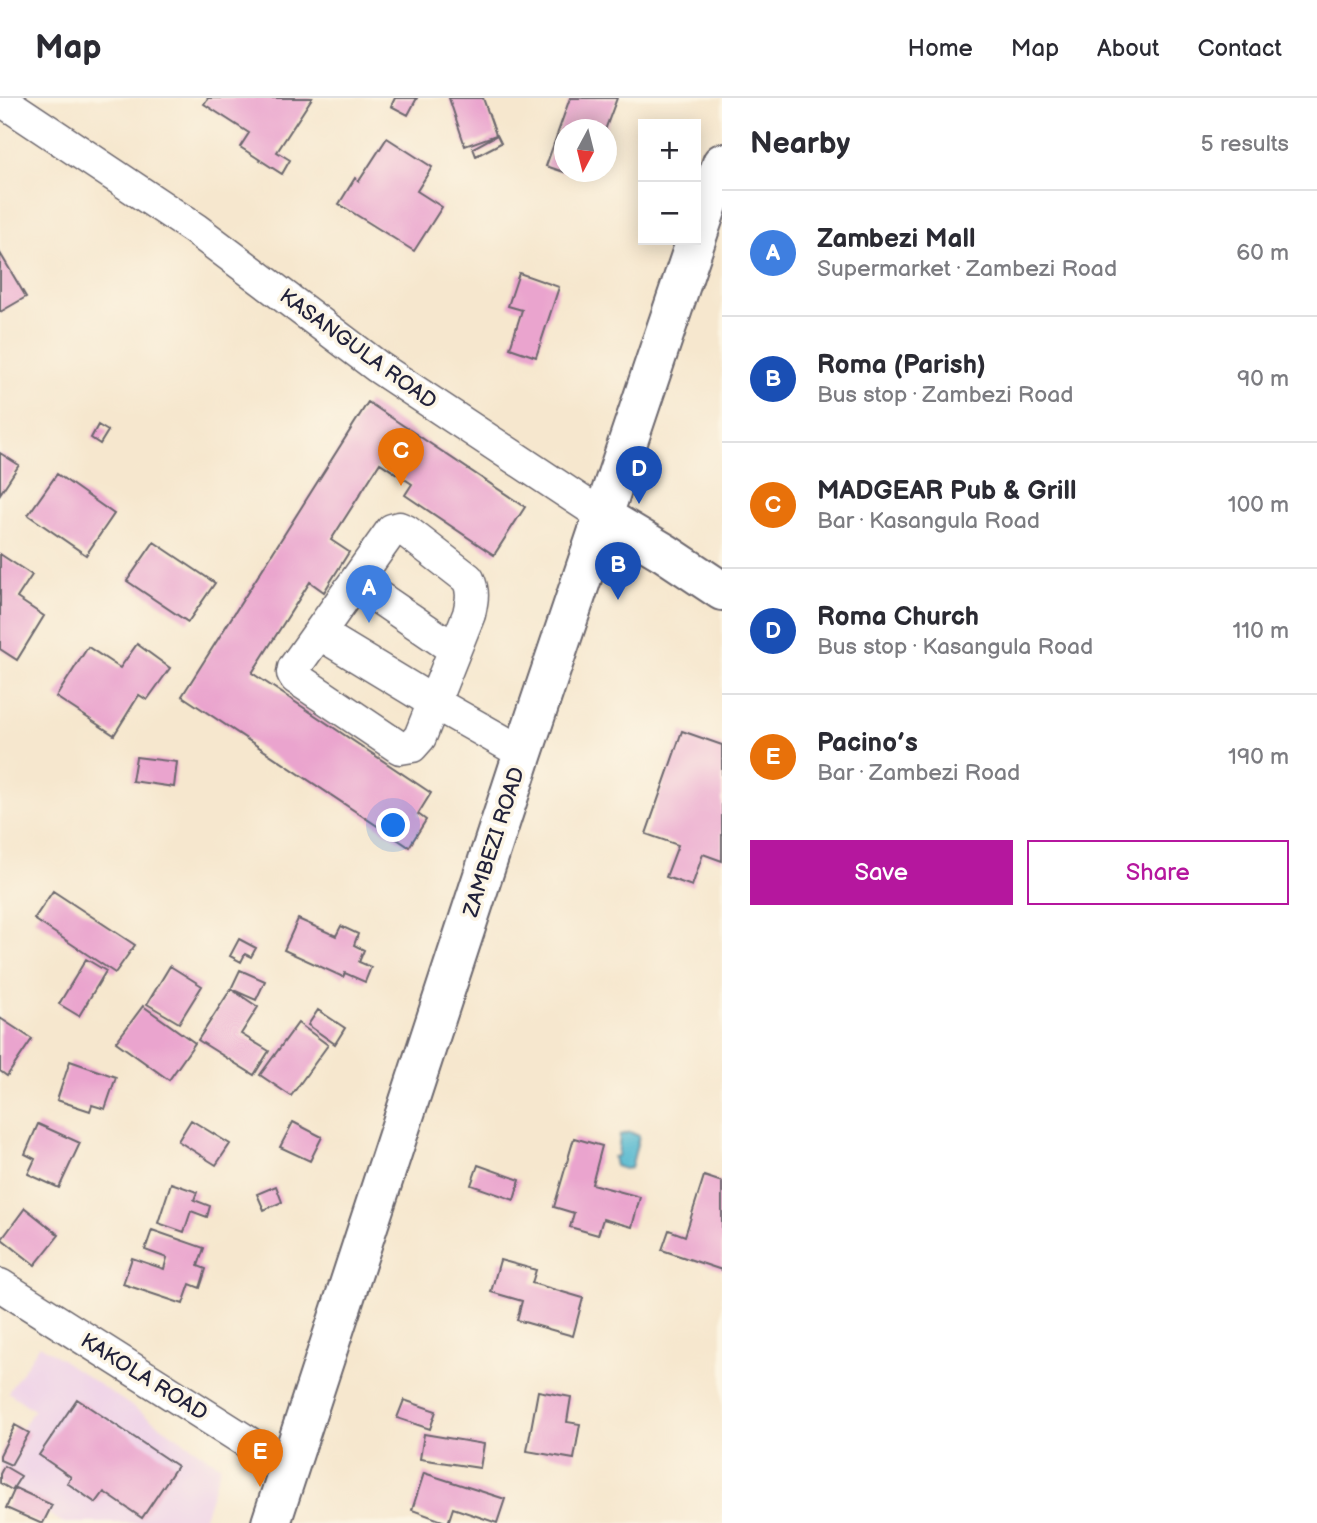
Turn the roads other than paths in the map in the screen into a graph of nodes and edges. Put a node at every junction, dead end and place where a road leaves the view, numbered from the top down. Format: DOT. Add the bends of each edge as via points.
graph roads {
  1 [pos="0,99"];
  2 [pos="722,163"];
  3 [pos="603,516"];
  4 [pos="355,582"];
  5 [pos="722,591"];
  6 [pos="319,633"];
  7 [pos="454,649"];
  8 [pos="433,702"];
  9 [pos="523,753"];
  10 [pos="0,1285"];
  11 [pos="290,1469"];
  12 [pos="271,1523"];
  1 -- 3 [label="street, KASANGULA ROAD" via="195,229 378,366"];
  2 -- 3 [label="main road, ZAMBEZI ROAD"];
  3 -- 5 [label="main road, KASANGULA ROAD"];
  3 -- 9 [label="main road, ZAMBEZI ROAD"];
  4 -- 6 [label="street"];
  4 -- 7 [label="street"];
  4 -- 7 [label="street" via="392,530 406,531 468,579 472,587 469,614"];
  6 -- 8 [label="street"];
  6 -- 8 [label="street" via="294,668 296,678 400,748 412,746 419,737"];
  7 -- 8 [label="street"];
  8 -- 9 [label="street"];
  9 -- 11 [label="main road, ZAMBEZI ROAD"];
  10 -- 11 [label="street, KAKOLA ROAD"];
  11 -- 12 [label="main road, ZAMBEZI ROAD"];
}
